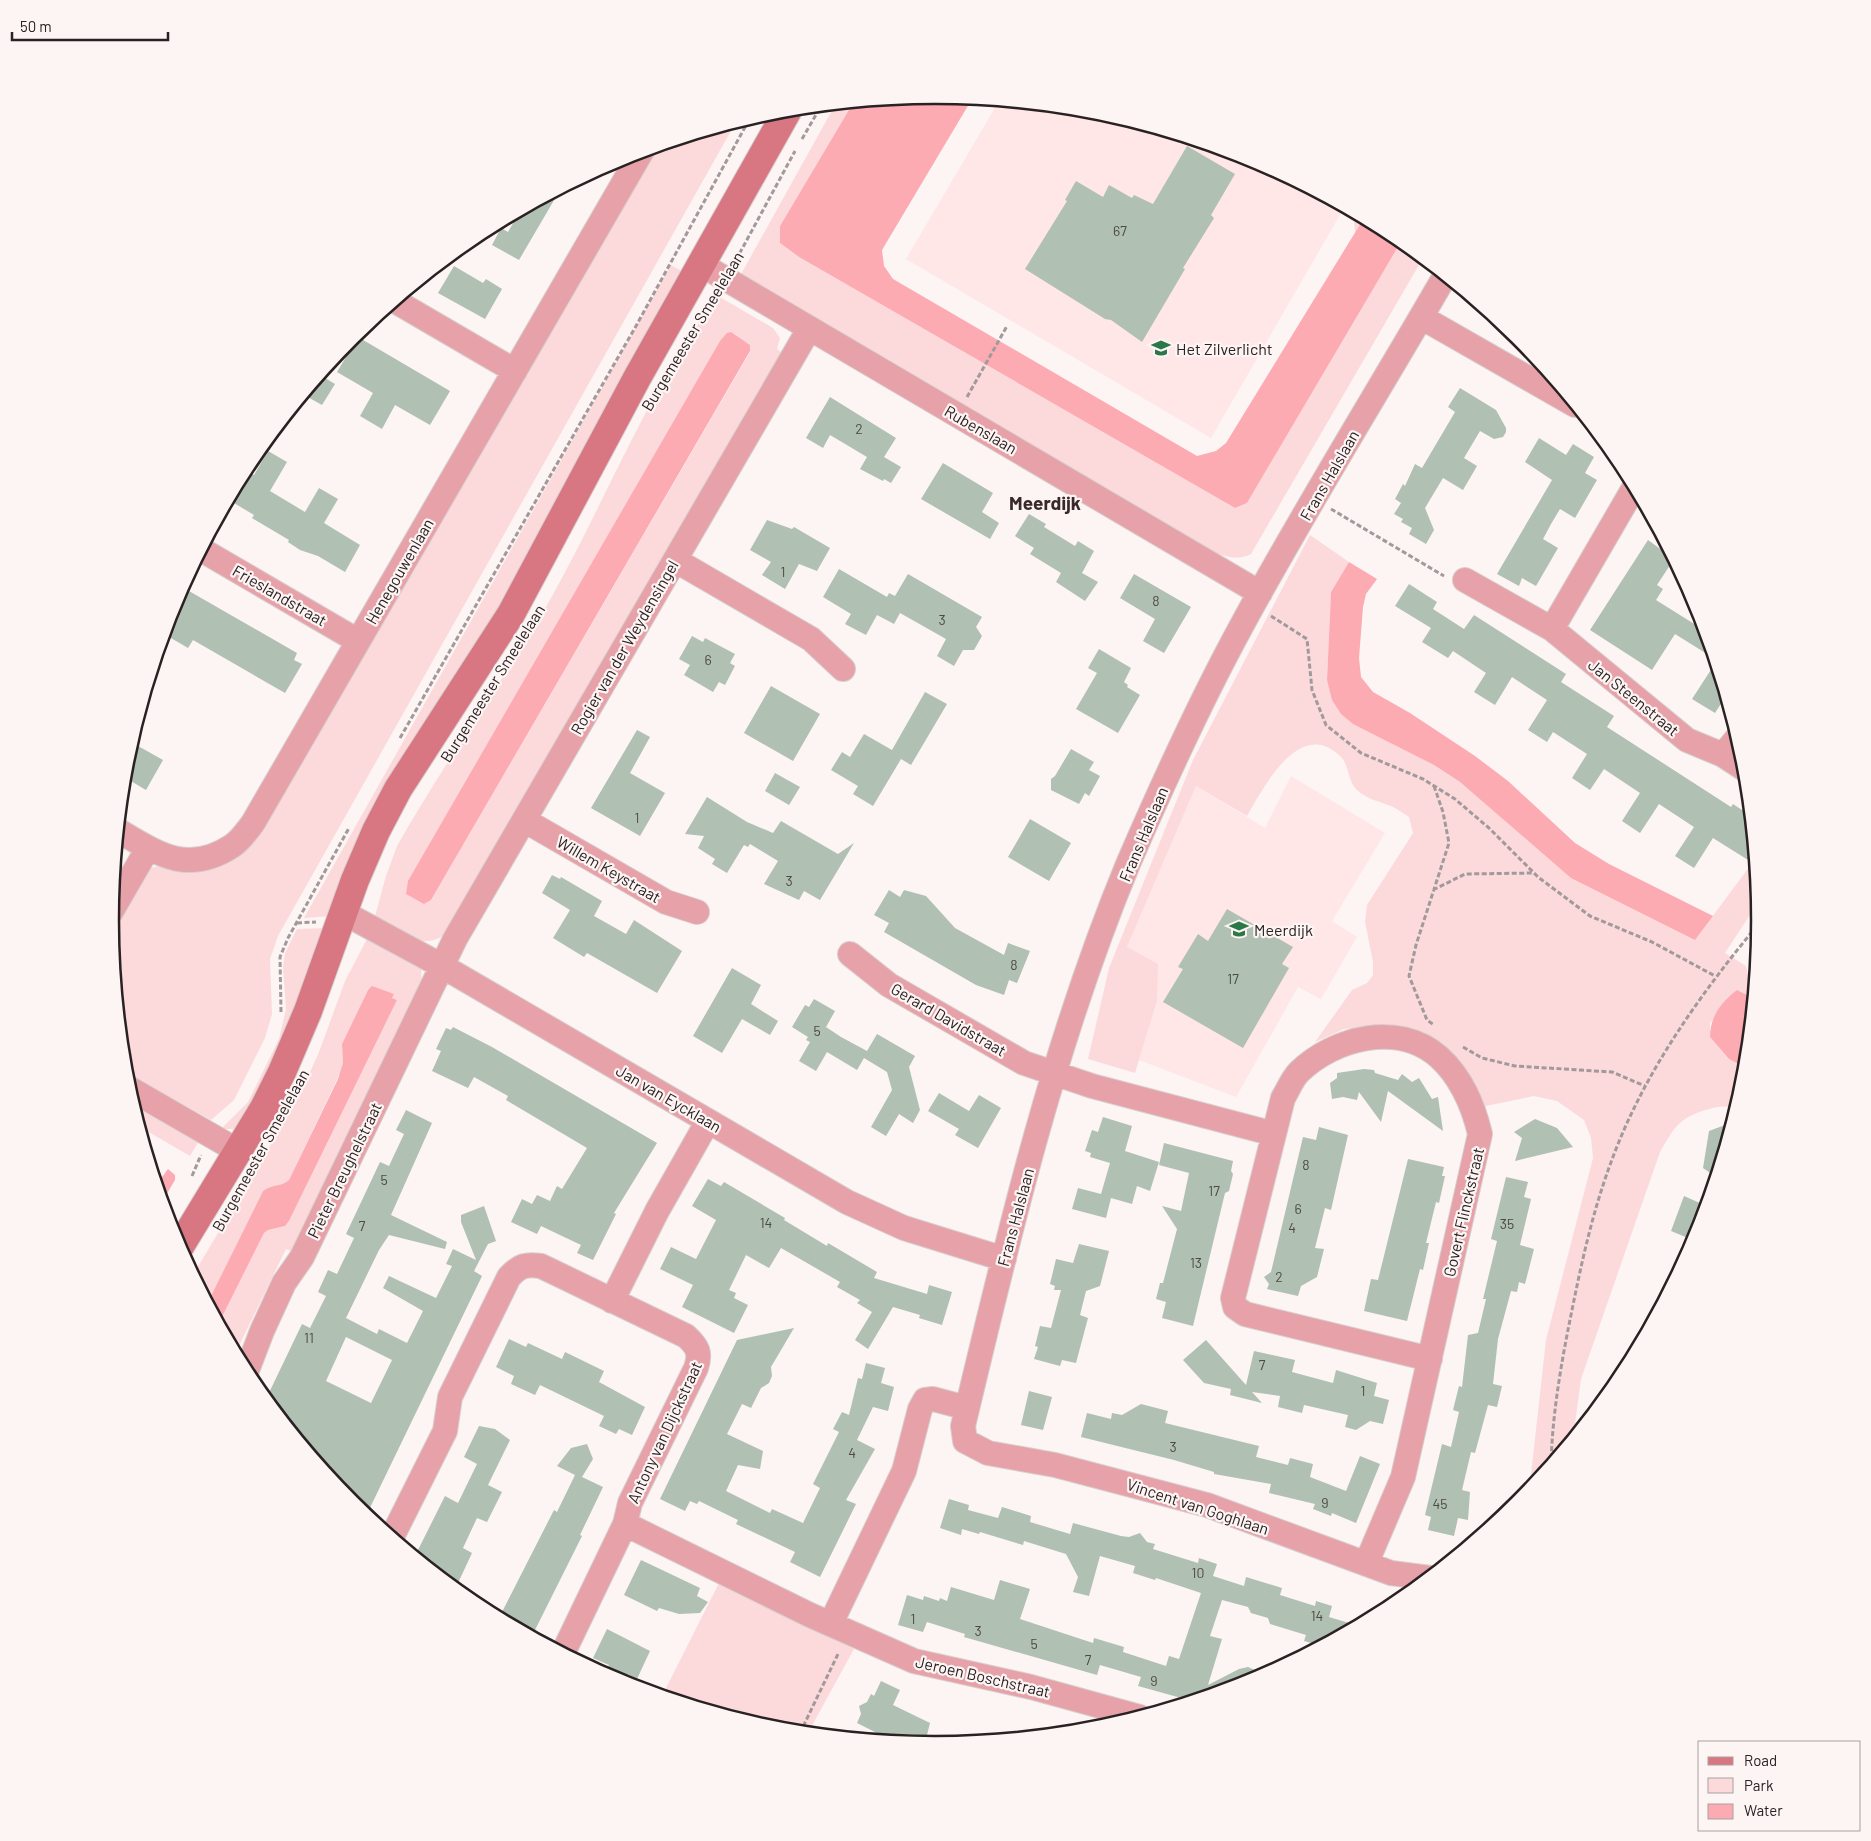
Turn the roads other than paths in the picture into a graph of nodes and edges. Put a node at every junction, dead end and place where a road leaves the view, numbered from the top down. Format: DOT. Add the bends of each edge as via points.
graph roads {
  1 [pos="784,118"];
  2 [pos="636,161"];
  3 [pos="702,265"];
  4 [pos="1442,281"];
  5 [pos="400,304"];
  6 [pos="1421,317"];
  7 [pos="809,329"];
  8 [pos="514,371"];
  9 [pos="1563,398"];
  10 [pos="1631,493"];
  11 [pos="206,553"];
  12 [pos="675,560"];
  13 [pos="1465,580"];
  14 [pos="1257,599"];
  15 [pos="1552,629"];
  16 [pos="358,641"];
  17 [pos="843,669"];
  18 [pos="1733,743"];
  19 [pos="1723,755"];
  20 [pos="1738,764"];
  21 [pos="524,820"];
  22 [pos="124,834"];
  23 [pos="148,848"];
  24 [pos="119,897"];
  25 [pos="697,912"];
  26 [pos="344,913"];
  27 [pos="850,954"];
  28 [pos="442,966"];
  29 [pos="1053,1073"];
  30 [pos="137,1092"];
  31 [pos="708,1121"];
  32 [pos="1274,1134"];
  33 [pos="238,1151"];
  34 [pos="184,1240"];
  35 [pos="1004,1259"];
  36 [pos="612,1301"];
  37 [pos="1430,1359"];
  38 [pos="250,1364"];
  39 [pos="967,1408"];
  40 [pos="966,1441"];
  41 [pos="624,1524"];
  42 [pos="395,1533"];
  43 [pos="1366,1564"];
  44 [pos="1419,1578"];
  45 [pos="840,1627"];
  46 [pos="565,1648"];
  47 [pos="1128,1714"];
  1 -- 3 [label="street, Burgemeester Smeelelaan"];
  2 -- 8 [label="street, Henegouwenlaan"];
  3 -- 7 [label="street, Rubenslaan"];
  3 -- 26 [label="street, Burgemeester Smeelelaan" via="637,378 511,614 398,789 369,847"];
  4 -- 6 [label="street, Frans Halslaan"];
  5 -- 8 [label="street"];
  6 -- 9 [label="street"];
  6 -- 14 [label="street, Frans Halslaan"];
  7 -- 12 [label="street, Rogier van der Weydensingel"];
  7 -- 14 [label="street, Rubenslaan" via="957,415"];
  8 -- 16 [label="street, Henegouwenlaan"];
  10 -- 15 [label="street"];
  11 -- 16 [label="street, Frieslandstraat"];
  12 -- 17 [label="street" via="811,639"];
  12 -- 21 [label="street, Rogier van der Weydensingel"];
  13 -- 15 [label="street, Jan Steenstraat"];
  14 -- 29 [label="street, Frans Halslaan" via="1175,759 1127,867"];
  15 -- 19 [label="street, Jan Steenstraat" via="1687,740"];
  16 -- 23 [label="street, Henegouwenlaan" via="253,824 234,846 207,858 176,860"];
  18 -- 19 [label="street"];
  19 -- 20 [label="street, Jan Steenstraat"];
  21 -- 25 [label="street, Willem Keystraat" via="666,902"];
  21 -- 28 [label="street, Rogier van der Weydensingel"];
  22 -- 23 [label="street, Henegouwenlaan"];
  23 -- 24 [label="street"];
  26 -- 28 [label="street, Jan van Eycklaan"];
  26 -- 33 [label="street, Burgemeester Smeelelaan" via="293,1049"];
  27 -- 29 [label="street, Gerard Davidstraat" via="889,985 1024,1063"];
  28 -- 31 [label="street, Jan van Eycklaan"];
  28 -- 38 [label="street, Pieter Breughelstraat" via="302,1257 284,1283"];
  29 -- 32 [label="street"];
  29 -- 35 [label="street, Frans Halslaan"];
  30 -- 33 [label="street"];
  31 -- 35 [label="street, Jan van Eycklaan" via="846,1202 904,1228"];
  31 -- 36 [label="street"];
  32 -- 37 [label="street, Govert Flinckstraat" via="1233,1298 1235,1307 1245,1314"];
  32 -- 37 [label="street, Govert Flinckstraat" via="1283,1098 1298,1074 1323,1052 1350,1040 1382,1037 1410,1041 1438,1056 1458,1079 1474,1109 1480,1134"];
  33 -- 34 [label="street, Burgemeester Smeelelaan"];
  35 -- 39 [label="street, Frans Halslaan"];
  36 -- 41 [label="street, Antony van Dijckstraat" via="686,1336 696,1345 700,1355 630,1503"];
  36 -- 42 [label="street, Antony van Dijckstraat" via="541,1266 527,1264 517,1268 509,1277 450,1397 444,1431"];
  37 -- 43 [label="street, Govert Flinckstraat" via="1404,1477"];
  39 -- 40 [label="street, Frans Halslaan" via="963,1426"];
  39 -- 45 [label="street" via="933,1399 922,1404 904,1471"];
  40 -- 43 [label="street, Vincent van Goghlaan" via="988,1453 1064,1467 1207,1505"];
  41 -- 45 [label="street, Jeroen Boschstraat"];
  41 -- 46 [label="street"];
  43 -- 44 [label="street, Vincent van Goghlaan"];
  45 -- 47 [label="street, Jeroen Boschstraat" via="914,1661 1040,1689"];
}
